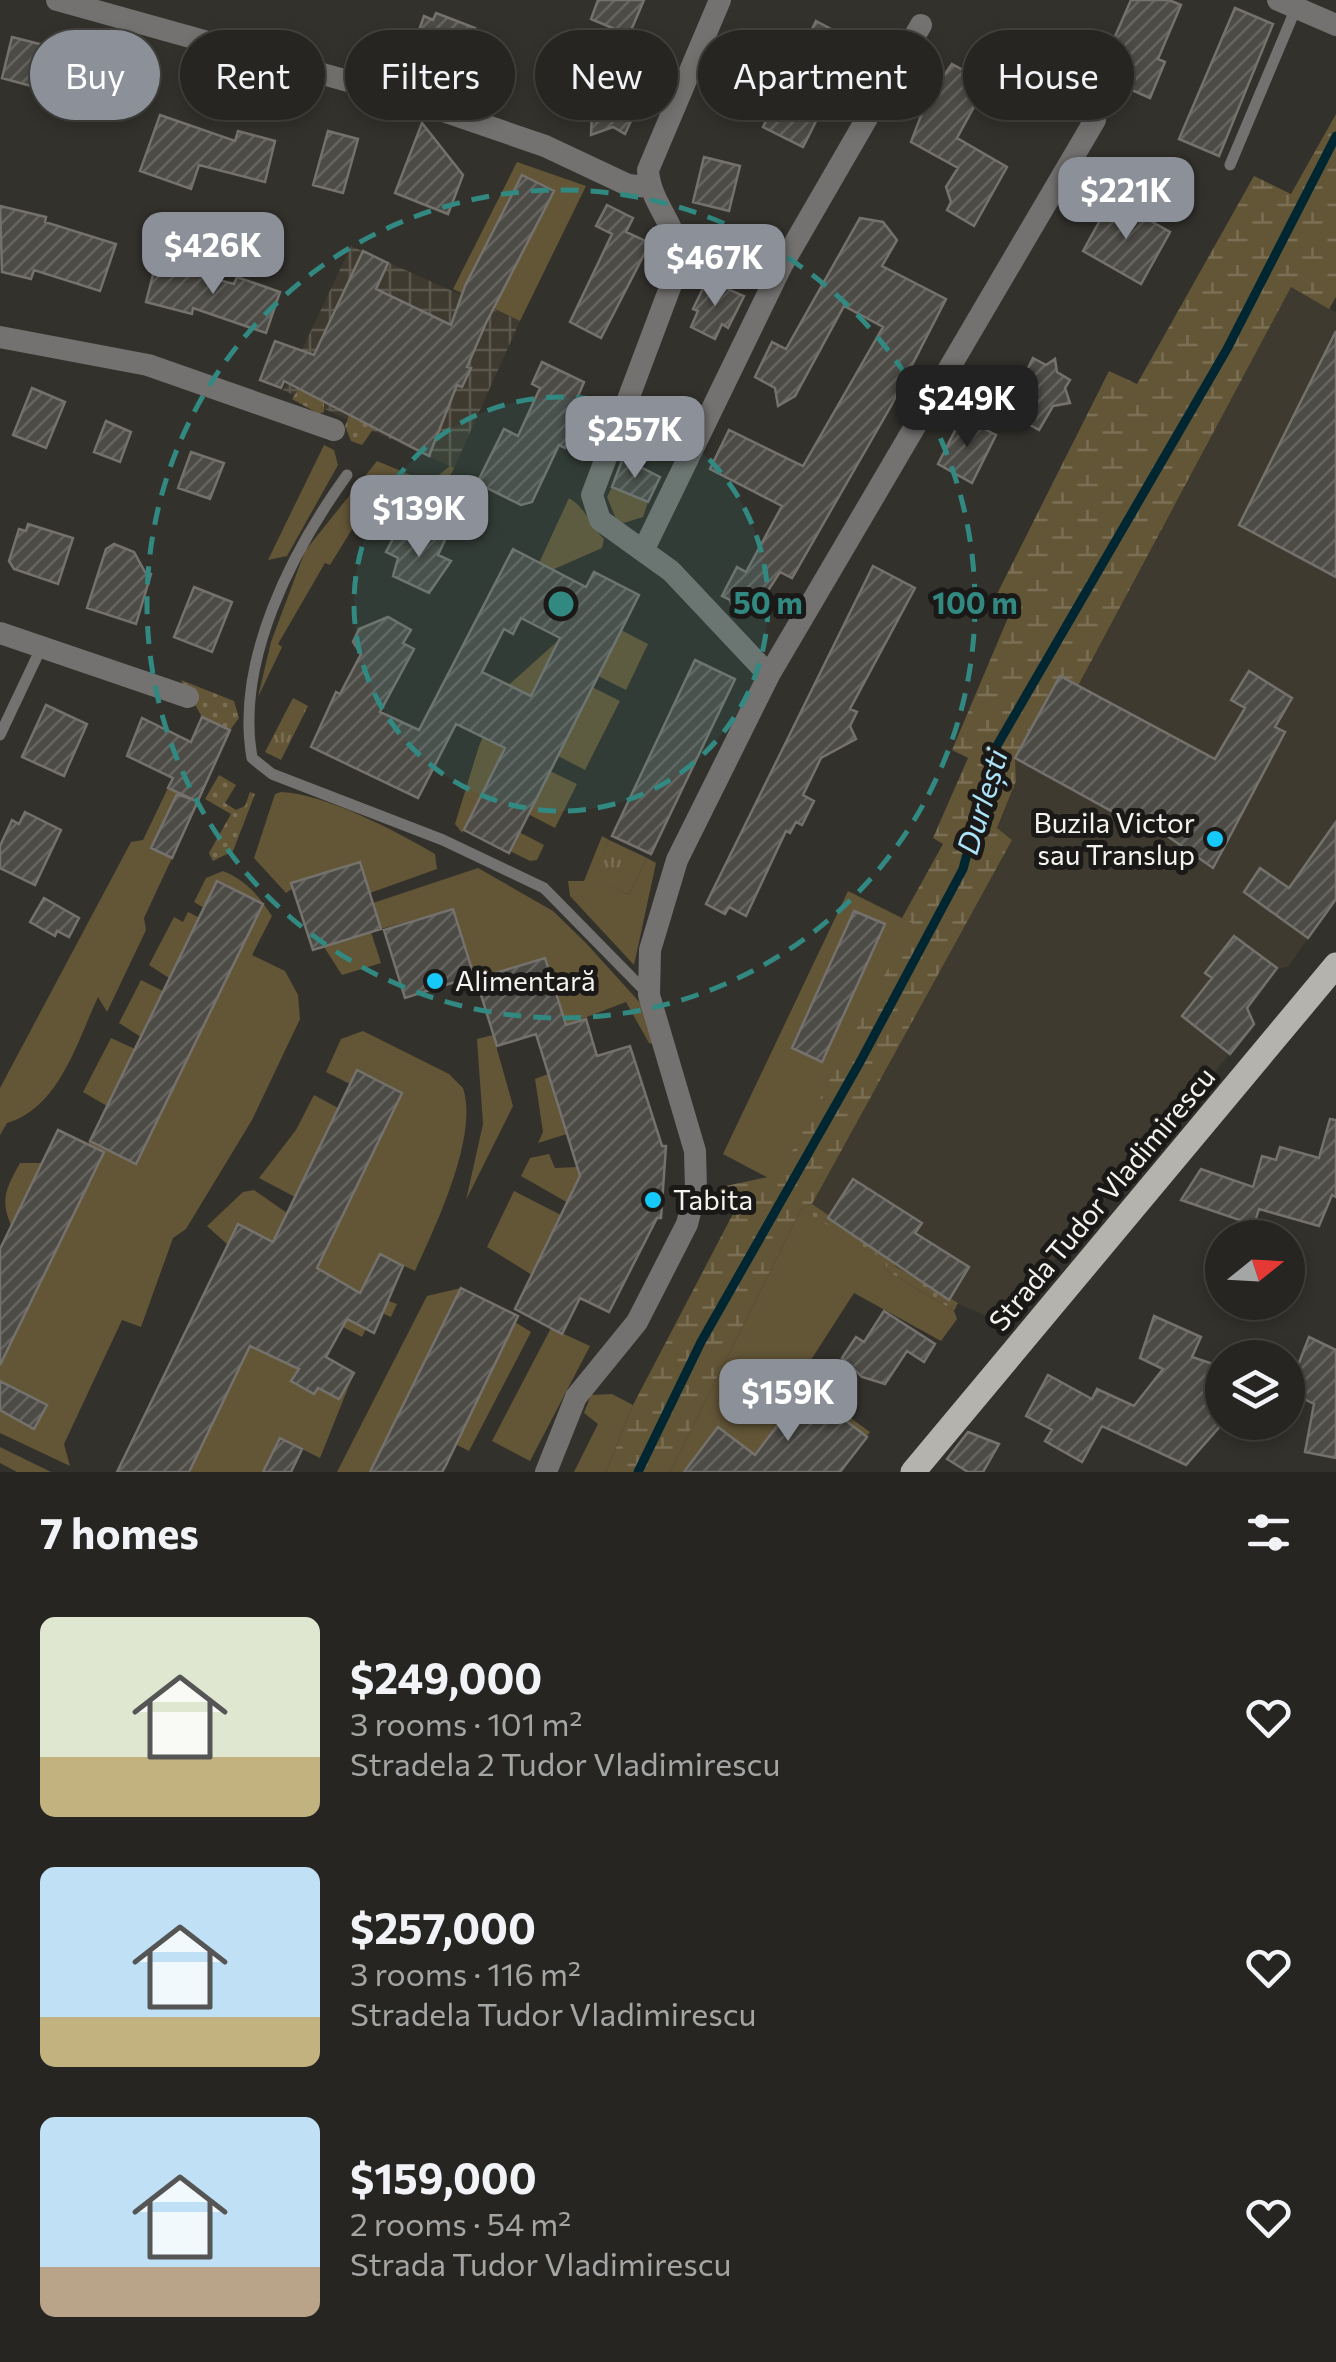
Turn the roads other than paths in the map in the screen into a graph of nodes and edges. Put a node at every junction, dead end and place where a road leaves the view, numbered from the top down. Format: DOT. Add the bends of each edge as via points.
graph roads {
  1 [pos="57,0"];
  2 [pos="720,0"];
  3 [pos="1287,4"];
  4 [pos="921,25"];
  5 [pos="1336,25"];
  6 [pos="1095,120"];
  7 [pos="1230,165"];
  8 [pos="649,187"];
  9 [pos="0,337"];
  10 [pos="334,430"];
  11 [pos="347,475"];
  12 [pos="644,549"];
  13 [pos="0,633"];
  14 [pos="42,646"];
  15 [pos="769,675"];
  16 [pos="188,696"];
  17 [pos="0,735"];
  18 [pos="1336,965"];
  19 [pos="649,995"];
  20 [pos="546,1472"];
  21 [pos="913,1472"];
  1 -- 8 [label="street" via="392,93"];
  2 -- 8 [label="street" via="648,170"];
  3 -- 5 [label="street"];
  3 -- 7 [label="lane"];
  4 -- 12 [label="street" via="782,264"];
  6 -- 15 [label="street"];
  8 -- 12 [label="street" via="678,237 680,261 592,496 600,520"];
  9 -- 10 [label="street" via="148,364"];
  11 -- 19 [label="lane" via="310,525 280,594 246,707 252,758 272,774 443,840 544,888"];
  12 -- 15 [label="street"];
  13 -- 14 [label="street"];
  14 -- 16 [label="street"];
  14 -- 17 [label="lane"];
  15 -- 19 [label="street" via="677,860 650,950"];
  18 -- 21 [label="main road, Strada Tudor Vladimirescu"];
  19 -- 20 [label="street" via="695,1151 696,1189 686,1224 637,1322 576,1396"];
}
